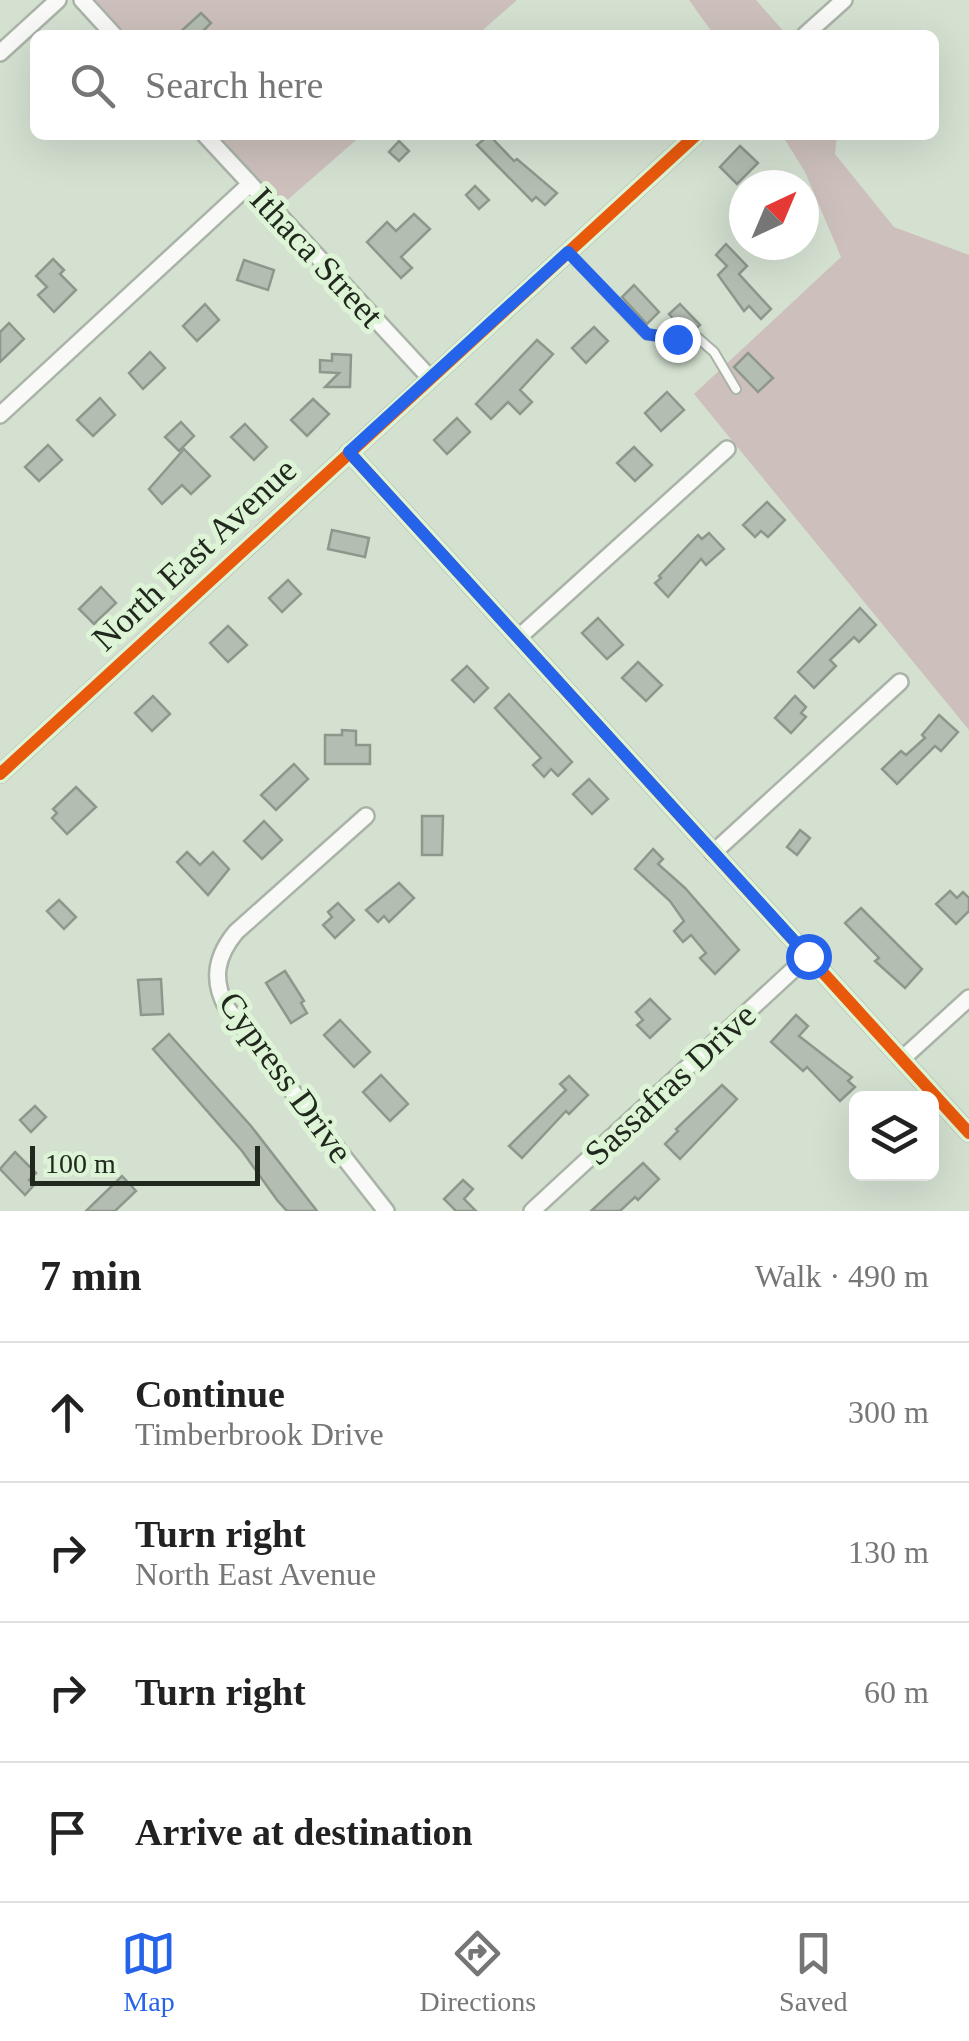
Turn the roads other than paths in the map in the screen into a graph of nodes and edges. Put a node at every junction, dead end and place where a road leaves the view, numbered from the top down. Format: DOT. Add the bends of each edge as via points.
graph roads {
  1 [pos="58,0"];
  2 [pos="82,0"];
  3 [pos="844,0"];
  4 [pos="109,30"];
  5 [pos="811,30"];
  6 [pos="0,53"];
  7 [pos="210,140"];
  8 [pos="691,140"];
  9 [pos="250,184"];
  10 [pos="568,252"];
  11 [pos="430,378"];
  12 [pos="736,388"];
  13 [pos="0,414"];
  14 [pos="727,449"];
  15 [pos="349,452"];
  16 [pos="518,638"];
  17 [pos="900,682"];
  18 [pos="0,774"];
  19 [pos="366,816"];
  20 [pos="714,852"];
  21 [pos="808,956"];
  22 [pos="969,998"];
  23 [pos="902,1059"];
  24 [pos="969,1133"];
  25 [pos="386,1211"];
  26 [pos="532,1211"];
  1 -- 6 [label="street"];
  2 -- 4 [label="street"];
  3 -- 5 [label="street"];
  7 -- 9 [label="street, Ithaca Street"];
  8 -- 10 [label="street, North East Avenue"];
  9 -- 11 [label="street, Ithaca Street"];
  9 -- 13 [label="street"];
  10 -- 11 [label="street, North East Avenue"];
  10 -- 12 [label="lane" via="647,334 698,338"];
  11 -- 15 [label="street, North East Avenue"];
  14 -- 16 [label="street"];
  15 -- 16 [label="street"];
  15 -- 18 [label="street, North East Avenue"];
  16 -- 20 [label="street"];
  17 -- 20 [label="street"];
  19 -- 25 [label="street, Cypress Drive" via="236,932 216,970 227,1008"];
  20 -- 21 [label="street"];
  21 -- 23 [label="street"];
  21 -- 26 [label="street, Sassafras Drive"];
  22 -- 23 [label="street"];
  23 -- 24 [label="street"];
}
